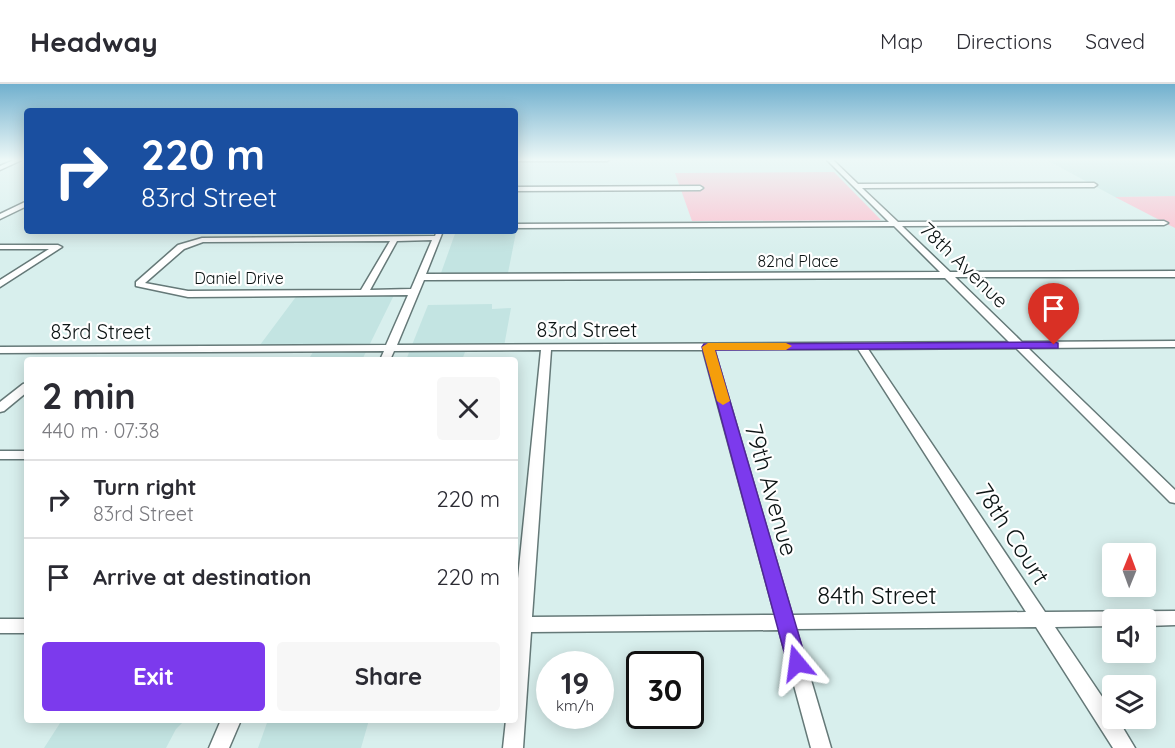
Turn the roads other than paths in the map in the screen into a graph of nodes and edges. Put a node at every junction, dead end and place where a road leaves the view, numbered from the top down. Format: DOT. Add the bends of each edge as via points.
graph roads {
  1 [pos="860,190"];
  2 [pos="24,205"];
  3 [pos="0,217"];
  4 [pos="1164,223"];
  5 [pos="897,224"];
  6 [pos="518,226"];
  7 [pos="229,234"];
  8 [pos="439,234"];
  9 [pos="224,238"];
  10 [pos="395,238"];
  11 [pos="0,247"];
  12 [pos="1175,274"];
  13 [pos="948,275"];
  14 [pos="421,277"];
  15 [pos="0,284"];
  16 [pos="414,292"];
  17 [pos="364,293"];
  18 [pos="1175,344"];
  19 [pos="861,346"];
  20 [pos="1020,346"];
  21 [pos="708,347"];
  22 [pos="390,348"];
  23 [pos="546,348"];
  24 [pos="0,350"];
  25 [pos="69,350"];
  26 [pos="61,357"];
  27 [pos="386,357"];
  28 [pos="24,388"];
  29 [pos="0,408"];
  30 [pos="0,455"];
  31 [pos="24,455"];
  32 [pos="1175,498"];
  33 [pos="1171,618"];
  34 [pos="1041,619"];
  35 [pos="784,621"];
  36 [pos="518,625"];
  37 [pos="0,626"];
  38 [pos="24,626"];
  39 [pos="230,723"];
  40 [pos="514,723"];
  41 [pos="219,748"];
  42 [pos="513,748"];
  43 [pos="821,748"];
  44 [pos="1125,748"];
  1 -- 5 [label="street, 78th Avenue"];
  2 -- 3 [label="street"];
  4 -- 5 [label="street"];
  5 -- 6 [label="street"];
  5 -- 13 [label="street, 78th Avenue"];
  7 -- 9 [label="street"];
  8 -- 10 [label="street"];
  8 -- 14 [label="street"];
  9 -- 10 [label="street"];
  9 -- 17 [label="street, Daniel Drive" via="185,244 139,284 188,294"];
  10 -- 17 [label="street"];
  11 -- 15 [label="street" via="57,247"];
  12 -- 13 [label="street, 82nd Place"];
  13 -- 14 [label="street, 82nd Place"];
  13 -- 20 [label="street, 78th Avenue"];
  14 -- 16 [label="street"];
  16 -- 17 [label="street, Daniel Drive"];
  16 -- 22 [label="street"];
  18 -- 20 [label="street, 83rd Street"];
  19 -- 20 [label="street, 83rd Street"];
  19 -- 21 [label="street, 83rd Street"];
  19 -- 34 [label="street, 78th Court"];
  20 -- 32 [label="street, 78th Avenue"];
  21 -- 23 [label="street, 83rd Street"];
  21 -- 35 [label="street, 79th Avenue"];
  22 -- 23 [label="street, 83rd Street"];
  22 -- 25 [label="street, 83rd Street"];
  22 -- 27 [label="street"];
  23 -- 36 [label="street"];
  24 -- 25 [label="street, 83rd Street"];
  25 -- 26 [label="street"];
  28 -- 29 [label="street"];
  30 -- 31 [label="street"];
  33 -- 34 [label="street, 84th Street"];
  34 -- 35 [label="street, 84th Street"];
  34 -- 44 [label="street, 78th Court"];
  35 -- 36 [label="street, 84th Street"];
  35 -- 43 [label="street, 79th Avenue"];
  37 -- 38 [label="street"];
  39 -- 41 [label="street"];
  40 -- 42 [label="street"];
}
